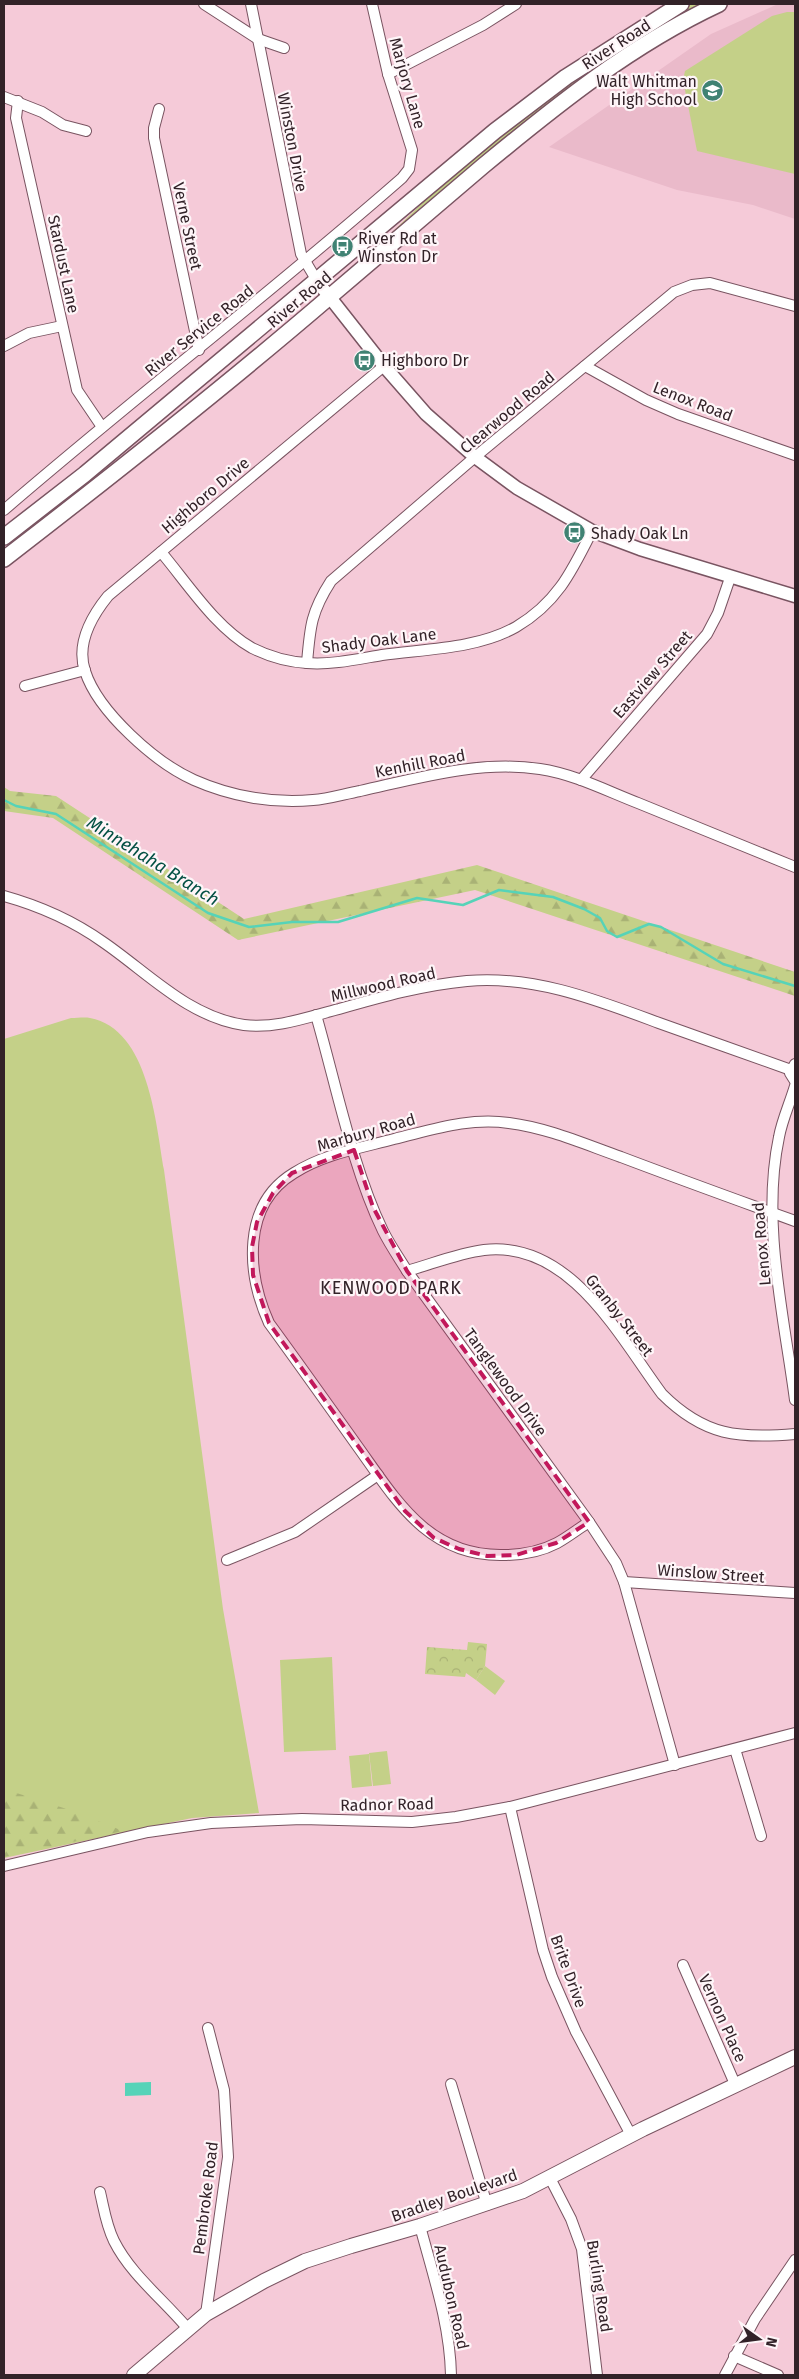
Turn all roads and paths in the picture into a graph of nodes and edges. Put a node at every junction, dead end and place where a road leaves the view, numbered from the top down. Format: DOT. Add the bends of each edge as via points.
graph roads {
  1 [pos="204,4"];
  2 [pos="251,4"];
  3 [pos="372,4"];
  4 [pos="516,4"];
  5 [pos="681,4"];
  6 [pos="719,4"];
  7 [pos="258,39"];
  8 [pos="284,48"];
  9 [pos="388,74"];
  10 [pos="4,97"];
  11 [pos="18,102"];
  12 [pos="160,109"];
  13 [pos="86,131"];
  14 [pos="410,169"];
  15 [pos="306,262"];
  16 [pos="317,281"];
  17 [pos="328,298"];
  18 [pos="795,306"];
  19 [pos="62,326"];
  20 [pos="4,346"];
  21 [pos="199,350"];
  22 [pos="384,366"];
  23 [pos="585,366"];
  24 [pos="102,427"];
  25 [pos="795,455"];
  26 [pos="475,457"];
  27 [pos="4,510"];
  28 [pos="592,530"];
  29 [pos="4,537"];
  30 [pos="161,552"];
  31 [pos="4,559"];
  32 [pos="730,578"];
  33 [pos="795,596"];
  34 [pos="307,663"];
  35 [pos="85,670"];
  36 [pos="25,686"];
  37 [pos="581,780"];
  38 [pos="795,868"];
  39 [pos="4,896"];
  40 [pos="316,1015"];
  41 [pos="793,1067"];
  42 [pos="795,1081"];
  43 [pos="795,1086"];
  44 [pos="354,1150"];
  45 [pos="772,1212"];
  46 [pos="795,1221"];
  47 [pos="406,1271"];
  48 [pos="795,1400"];
  49 [pos="795,1434"];
  50 [pos="378,1475"];
  51 [pos="589,1522"];
  52 [pos="227,1560"];
  53 [pos="624,1582"];
  54 [pos="795,1593"];
  55 [pos="795,1733"];
  56 [pos="736,1749"];
  57 [pos="675,1765"];
  58 [pos="510,1807"];
  59 [pos="761,1836"];
  60 [pos="4,1866"];
  61 [pos="683,1965"];
  62 [pos="208,2028"];
  63 [pos="795,2059"];
  64 [pos="451,2084"];
  65 [pos="735,2084"];
  66 [pos="631,2135"];
  67 [pos="550,2178"];
  68 [pos="100,2192"];
  69 [pos="487,2205"];
  70 [pos="420,2226"];
  71 [pos="795,2260"];
  72 [pos="206,2314"];
  73 [pos="188,2329"];
  74 [pos="734,2356"];
  75 [pos="134,2375"];
  76 [pos="451,2375"];
  77 [pos="597,2375"];
  78 [pos="725,2375"];
  79 [pos="778,2375"];
  1 -- 7 [label="street"];
  2 -- 7 [label="street, Winston Drive"];
  3 -- 9 [label="street, Marjory Lane"];
  4 -- 9 [label="street" via="445,46"];
  5 -- 16 [label="main road, River Road" via="566,77 495,131"];
  6 -- 17 [label="main road, River Road" via="690,17 601,73 532,126"];
  7 -- 8 [label="street"];
  7 -- 15 [label="street, Winston Drive" via="301,254"];
  9 -- 14 [label="street, Marjory Lane" via="412,150"];
  10 -- 11 [label="street"];
  11 -- 13 [label="street" via="63,125"];
  11 -- 19 [label="street, Stardust Lane" via="16,118"];
  12 -- 21 [label="street, Verne Street" via="154,138"];
  14 -- 15 [label="street, River Service Road"];
  15 -- 16 [label="street, Winston Drive"];
  15 -- 21 [label="street, River Service Road"];
  16 -- 17 [label="street"];
  16 -- 29 [label="main road, River Road" via="85,474"];
  17 -- 22 [label="street"];
  17 -- 31 [label="main road, River Road" via="98,488"];
  18 -- 23 [label="street, Clearwood Road" via="710,283 692,286 674,292"];
  19 -- 20 [label="street" via="29,333"];
  19 -- 24 [label="street, Stardust Lane" via="77,390"];
  21 -- 24 [label="street, River Service Road"];
  22 -- 26 [label="street" via="426,414"];
  22 -- 30 [label="street, Highboro Drive"];
  23 -- 25 [label="street, Lenox Road" via="678,414"];
  23 -- 26 [label="street, Clearwood Road"];
  24 -- 27 [label="street, River Service Road"];
  26 -- 28 [label="street" via="543,504"];
  26 -- 34 [label="street, Clearwood Road" via="331,580 311,618"];
  28 -- 32 [label="street"];
  28 -- 34 [label="street, Shady Oak Lane" via="563,587 515,627 484,640"];
  30 -- 34 [label="street, Shady Oak Lane" via="236,637 270,656"];
  30 -- 35 [label="street, Highboro Drive" via="108,596 94,613 84,643"];
  32 -- 33 [label="street"];
  32 -- 37 [label="street, Eastview Street" via="718,613 706,634"];
  35 -- 36 [label="street"];
  35 -- 37 [label="street, Kenhill Road" via="96,694 147,750 194,780 240,795 278,801 314,800 488,766 541,769"];
  37 -- 38 [label="street, Kenhill Road"];
  39 -- 40 [label="street, Millwood Road" via="61,916 102,941 187,1004 217,1017 262,1026"];
  40 -- 41 [label="street, Millwood Road" via="411,989 468,981 524,983 580,994"];
  40 -- 44 [label="street, Tanglewood Drive"];
  41 -- 42 [label="street" via="791,1076"];
  43 -- 45 [label="street, Lenox Road" via="779,1137"];
  44 -- 45 [label="street, Marbury Road" via="458,1123 508,1123 554,1133"];
  44 -- 47 [label="street, Tanglewood Drive" via="373,1208"];
  44 -- 50 [label="street, Marbury Road" via="292,1173 273,1193 257,1222 252,1247 253,1275 269,1323"];
  45 -- 46 [label="street, Marbury Road"];
  45 -- 48 [label="street, Lenox Road"];
  47 -- 49 [label="street, Granby Street" via="483,1250 505,1250 540,1258 564,1272 587,1294 676,1408 710,1427 740,1436"];
  47 -- 51 [label="street, Tanglewood Drive"];
  50 -- 51 [label="street, Marbury Road" via="422,1528 434,1538 469,1552 487,1556 516,1555 556,1543"];
  50 -- 52 [label="street" via="295,1532"];
  51 -- 53 [label="street, Tanglewood Drive" via="616,1563"];
  53 -- 54 [label="street, Winslow Street"];
  53 -- 57 [label="street, Tanglewood Drive"];
  55 -- 56 [label="street, Radnor Road"];
  56 -- 57 [label="street, Radnor Road"];
  56 -- 59 [label="street"];
  57 -- 58 [label="street, Radnor Road"];
  58 -- 60 [label="street, Radnor Road" via="412,1822 302,1819 211,1823 138,1834"];
  58 -- 66 [label="street, Brite Drive" via="552,1977 576,2032"];
  61 -- 65 [label="street, Vernon Place"];
  62 -- 72 [label="street, Pembroke Road" via="224,2090 228,2157"];
  63 -- 65 [label="main road, Bradley Boulevard"];
  64 -- 69 [label="street"];
  65 -- 66 [label="main road, Bradley Boulevard"];
  66 -- 67 [label="main road, Bradley Boulevard"];
  67 -- 69 [label="main road, Bradley Boulevard"];
  67 -- 77 [label="street, Burling Road" via="582,2249"];
  68 -- 73 [label="street" via="107,2223 125,2259"];
  69 -- 70 [label="main road, Bradley Boulevard"];
  70 -- 72 [label="main road, Bradley Boulevard" via="306,2261"];
  70 -- 76 [label="street, Audubon Road" via="441,2306"];
  71 -- 74 [label="street"];
  72 -- 73 [label="main road, Bradley Boulevard"];
  73 -- 75 [label="main road, Bradley Boulevard"];
  74 -- 78 [label="street"];
  74 -- 79 [label="street"];
}
